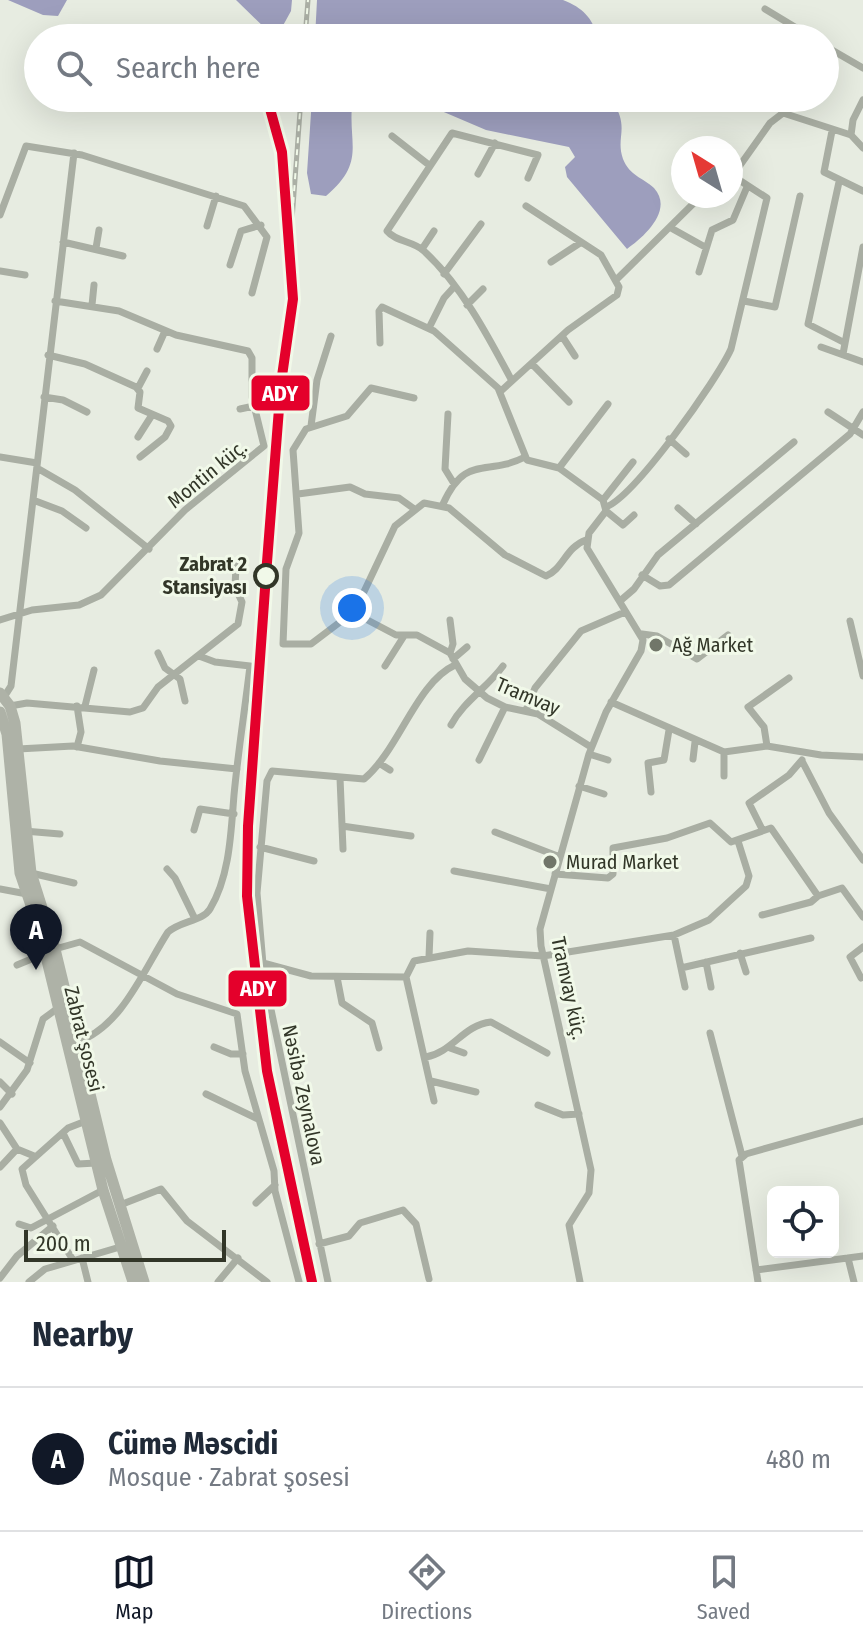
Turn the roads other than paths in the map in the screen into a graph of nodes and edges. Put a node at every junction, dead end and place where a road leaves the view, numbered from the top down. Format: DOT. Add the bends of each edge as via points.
graph roads {
  1 [pos="765,9"];
  2 [pos="790,24"];
  3 [pos="839,54"];
  4 [pos="863,68"];
  5 [pos="863,100"];
  6 [pos="832,131"];
  7 [pos="851,135"];
  8 [pos="392,136"];
  9 [pos="495,143"];
  10 [pos="863,148"];
  11 [pos="74,153"];
  12 [pos="743,161"];
  13 [pos="429,165"];
  14 [pos="478,174"];
  15 [pos="528,178"];
  16 [pos="839,182"];
  17 [pos="743,184"];
  18 [pos="747,187"];
  19 [pos="863,191"];
  20 [pos="216,196"];
  21 [pos="800,196"];
  22 [pos="526,206"];
  23 [pos="690,208"];
  24 [pos="0,215"];
  25 [pos="481,224"];
  26 [pos="261,225"];
  27 [pos="207,226"];
  28 [pos="671,228"];
  29 [pos="99,230"];
  30 [pos="434,231"];
  31 [pos="63,242"];
  32 [pos="580,243"];
  33 [pos="705,247"];
  34 [pos="863,247"];
  35 [pos="96,248"];
  36 [pos="422,249"];
  37 [pos="123,256"];
  38 [pos="551,262"];
  39 [pos="230,265"];
  40 [pos="0,271"];
  41 [pos="699,272"];
  42 [pos="444,274"];
  43 [pos="25,275"];
  44 [pos="617,279"];
  45 [pos="94,285"];
  46 [pos="454,287"];
  47 [pos="483,289"];
  48 [pos="252,293"];
  49 [pos="55,301"];
  50 [pos="744,301"];
  51 [pos="92,305"];
  52 [pos="467,305"];
  53 [pos="429,328"];
  54 [pos="165,331"];
  55 [pos="331,336"];
  56 [pos="562,336"];
  57 [pos="380,343"];
  58 [pos="845,343"];
  59 [pos="821,347"];
  60 [pos="157,349"];
  61 [pos="843,354"];
  62 [pos="48,355"];
  63 [pos="575,356"];
  64 [pos="863,362"];
  65 [pos="532,364"];
  66 [pos="147,371"];
  67 [pos="512,381"];
  68 [pos="138,388"];
  69 [pos="501,391"];
  70 [pos="44,397"];
  71 [pos="414,398"];
  72 [pos="569,402"];
  73 [pos="608,404"];
  74 [pos="254,406"];
  75 [pos="240,409"];
  76 [pos="87,412"];
  77 [pos="828,412"];
  78 [pos="863,412"];
  79 [pos="448,414"];
  80 [pos="152,415"];
  81 [pos="311,426"];
  82 [pos="855,429"];
  83 [pos="863,435"];
  84 [pos="138,437"];
  85 [pos="669,439"];
  86 [pos="794,442"];
  87 [pos="686,454"];
  88 [pos="0,457"];
  89 [pos="140,457"];
  90 [pos="525,457"];
  91 [pos="633,462"];
  92 [pos="37,466"];
  93 [pos="559,468"];
  94 [pos="453,482"];
  95 [pos="298,494"];
  96 [pos="33,500"];
  97 [pos="443,504"];
  98 [pos="605,506"];
  99 [pos="413,508"];
  100 [pos="678,508"];
  101 [pos="634,515"];
  102 [pos="696,524"];
  103 [pos="86,528"];
  104 [pos="586,540"];
  105 [pos="149,549"];
  106 [pos="236,566"];
  107 [pos="642,575"];
  108 [pos="620,601"];
  109 [pos="19,612"];
  110 [pos="625,612"];
  111 [pos="353,615"];
  112 [pos="0,620"];
  113 [pos="450,620"];
  114 [pos="850,621"];
  115 [pos="642,634"];
  116 [pos="728,635"];
  117 [pos="404,636"];
  118 [pos="467,647"];
  119 [pos="158,653"];
  120 [pos="199,656"];
  121 [pos="453,659"];
  122 [pos="385,666"];
  123 [pos="503,666"];
  124 [pos="94,670"];
  125 [pos="175,674"];
  126 [pos="863,676"];
  127 [pos="789,678"];
  128 [pos="480,692"];
  129 [pos="185,701"];
  130 [pos="4,702"];
  131 [pos="611,702"];
  132 [pos="81,706"];
  133 [pos="505,707"];
  134 [pos="526,710"];
  135 [pos="451,725"];
  136 [pos="669,730"];
  137 [pos="695,742"];
  138 [pos="767,746"];
  139 [pos="77,747"];
  140 [pos="18,749"];
  141 [pos="590,750"];
  142 [pos="724,752"];
  143 [pos="802,757"];
  144 [pos="863,757"];
  145 [pos="693,759"];
  146 [pos="4,760"];
  147 [pos="479,760"];
  148 [pos="608,760"];
  149 [pos="379,763"];
  150 [pos="237,769"];
  151 [pos="390,770"];
  152 [pos="724,776"];
  153 [pos="340,778"];
  154 [pos="579,786"];
  155 [pos="651,792"];
  156 [pos="604,794"];
  157 [pos="234,814"];
  158 [pos="342,826"];
  159 [pos="762,829"];
  160 [pos="194,830"];
  161 [pos="24,831"];
  162 [pos="495,832"];
  163 [pos="60,834"];
  164 [pos="411,836"];
  165 [pos="738,841"];
  166 [pos="260,847"];
  167 [pos="343,849"];
  168 [pos="560,857"];
  169 [pos="863,860"];
  170 [pos="314,861"];
  171 [pos="167,869"];
  172 [pos="454,871"];
  173 [pos="31,873"];
  174 [pos="555,874"];
  175 [pos="74,883"];
  176 [pos="0,889"];
  177 [pos="551,889"];
  178 [pos="27,894"];
  179 [pos="818,896"];
  180 [pos="862,912"];
  181 [pos="762,915"];
  182 [pos="195,919"];
  183 [pos="430,933"];
  184 [pos="674,935"];
  185 [pos="811,938"];
  186 [pos="863,947"];
  187 [pos="50,951"];
  188 [pos="740,953"];
  189 [pos="543,956"];
  190 [pos="429,957"];
  191 [pos="706,962"];
  192 [pos="263,963"];
  193 [pos="17,965"];
  194 [pos="681,968"];
  195 [pos="746,972"];
  196 [pos="141,976"];
  197 [pos="337,977"];
  198 [pos="406,977"];
  199 [pos="861,978"];
  200 [pos="685,987"];
  201 [pos="711,987"];
  202 [pos="63,1007"];
  203 [pos="710,1033"];
  204 [pos="0,1042"];
  205 [pos="77,1042"];
  206 [pos="214,1047"];
  207 [pos="379,1048"];
  208 [pos="450,1048"];
  209 [pos="464,1053"];
  210 [pos="547,1053"];
  211 [pos="243,1054"];
  212 [pos="426,1057"];
  213 [pos="30,1063"];
  214 [pos="431,1081"];
  215 [pos="0,1082"];
  216 [pos="476,1092"];
  217 [pos="12,1094"];
  218 [pos="206,1094"];
  219 [pos="434,1101"];
  220 [pos="538,1105"];
  221 [pos="0,1107"];
  222 [pos="579,1114"];
  223 [pos="258,1119"];
  224 [pos="86,1121"];
  225 [pos="863,1121"];
  226 [pos="0,1123"];
  227 [pos="63,1133"];
  228 [pos="17,1149"];
  229 [pos="34,1156"];
  230 [pos="742,1156"];
  231 [pos="96,1163"];
  232 [pos="0,1167"];
  233 [pos="275,1185"];
  234 [pos="103,1190"];
  235 [pos="256,1203"];
  236 [pos="120,1205"];
  237 [pos="47,1218"];
  238 [pos="19,1224"];
  239 [pos="53,1226"];
  240 [pos="319,1244"];
  241 [pos="126,1245"];
  242 [pos="863,1256"];
  243 [pos="238,1258"];
  244 [pos="848,1258"];
  245 [pos="78,1259"];
  246 [pos="756,1270"];
  247 [pos="0,1278"];
  248 [pos="429,1279"];
  249 [pos="132,1280"];
  250 [pos="29,1282"];
  251 [pos="88,1282"];
  252 [pos="144,1282"];
  253 [pos="218,1282"];
  254 [pos="267,1282"];
  255 [pos="299,1282"];
  256 [pos="328,1282"];
  257 [pos="580,1282"];
  258 [pos="758,1282"];
  259 [pos="854,1282"];
  1 -- 2 [label="street"];
  3 -- 4 [label="street"];
  5 -- 7 [label="street"];
  6 -- 7 [label="street"];
  6 -- 12 [label="street" via="783,113"];
  6 -- 16 [label="street" via="824,172"];
  7 -- 10 [label="street"];
  8 -- 13 [label="street"];
  9 -- 13 [label="street" via="452,133"];
  9 -- 14 [label="street"];
  9 -- 15 [label="street" via="538,155"];
  11 -- 20 [label="street"];
  11 -- 24 [label="street" via="26,146"];
  11 -- 31 [label="street"];
  13 -- 36 [label="street" via="387,231"];
  16 -- 19 [label="street"];
  16 -- 58 [label="street" via="808,324"];
  17 -- 18 [label="street"];
  18 -- 33 [label="street" via="733,220 712,230"];
  18 -- 50 [label="street" via="767,198"];
  20 -- 26 [label="street" via="244,206"];
  20 -- 27 [label="street"];
  21 -- 50 [label="street" via="775,307"];
  22 -- 32 [label="street"];
  23 -- 28 [label="street"];
  25 -- 42 [label="street"];
  26 -- 39 [label="street" via="243,229"];
  26 -- 48 [label="street" via="267,237"];
  28 -- 33 [label="street"];
  28 -- 44 [label="street"];
  29 -- 35 [label="street"];
  30 -- 36 [label="street"];
  31 -- 35 [label="street"];
  31 -- 49 [label="street"];
  32 -- 38 [label="street"];
  32 -- 44 [label="street" via="601,255"];
  33 -- 41 [label="street"];
  34 -- 58 [label="street"];
  35 -- 37 [label="street"];
  36 -- 42 [label="street"];
  40 -- 43 [label="street"];
  42 -- 46 [label="street"];
  44 -- 56 [label="street" via="617,295"];
  45 -- 51 [label="street"];
  46 -- 52 [label="street"];
  46 -- 53 [label="street"];
  47 -- 52 [label="street"];
  49 -- 51 [label="street, Montin küç."];
  49 -- 62 [label="street"];
  50 -- 85 [label="street" via="721,371"];
  51 -- 54 [label="street, Montin küç."];
  52 -- 67 [label="street"];
  53 -- 57 [label="street" via="380,308"];
  53 -- 69 [label="street"];
  54 -- 60 [label="street"];
  54 -- 74 [label="street, Montin küç." via="248,351"];
  55 -- 81 [label="street" via="317,380"];
  56 -- 63 [label="street"];
  56 -- 65 [label="street"];
  58 -- 61 [label="street"];
  59 -- 61 [label="street"];
  61 -- 64 [label="street"];
  62 -- 68 [label="street" via="85,364"];
  62 -- 70 [label="street"];
  65 -- 67 [label="street"];
  65 -- 72 [label="street"];
  66 -- 68 [label="street"];
  67 -- 69 [label="street"];
  68 -- 80 [label="street" via="138,408"];
  69 -- 90 [label="street"];
  70 -- 76 [label="street"];
  70 -- 92 [label="street"];
  71 -- 81 [label="street" via="371,388 347,416"];
  73 -- 93 [label="street"];
  74 -- 75 [label="street"];
  74 -- 105 [label="street, Montin küç." via="262,448 185,510"];
  77 -- 82 [label="street"];
  78 -- 82 [label="street"];
  79 -- 94 [label="street" via="445,469"];
  80 -- 84 [label="street"];
  80 -- 89 [label="street" via="171,426"];
  81 -- 95 [label="street" via="292,457"];
  82 -- 83 [label="street"];
  82 -- 107 [label="street" via="669,585 660,586"];
  85 -- 87 [label="street"];
  85 -- 98 [label="street" via="618,501"];
  86 -- 102 [label="street"];
  88 -- 92 [label="street"];
  90 -- 93 [label="street"];
  90 -- 94 [label="street" via="471,471"];
  91 -- 98 [label="street"];
  92 -- 96 [label="street"];
  92 -- 105 [label="street"];
  93 -- 98 [label="street"];
  94 -- 97 [label="street"];
  95 -- 99 [label="street" via="350,487 399,498"];
  95 -- 111 [label="street" via="299,533 286,569 283,644 317,642"];
  96 -- 103 [label="street"];
  96 -- 109 [label="street"];
  97 -- 99 [label="street"];
  97 -- 104 [label="street" via="505,555 546,576 572,547"];
  98 -- 101 [label="street" via="623,525"];
  98 -- 104 [label="street"];
  99 -- 111 [label="street" via="395,526"];
  100 -- 102 [label="street"];
  102 -- 107 [label="street"];
  104 -- 108 [label="street"];
  105 -- 109 [label="street, Montin küç." via="92,601"];
  106 -- 120 [label="street" via="240,618"];
  107 -- 108 [label="street"];
  108 -- 110 [label="street"];
  109 -- 112 [label="street, Montin küç."];
  109 -- 130 [label="street" via="11,686"];
  110 -- 115 [label="street"];
  110 -- 134 [label="street" via="581,631 535,688"];
  111 -- 117 [label="street, Tramvay"];
  113 -- 121 [label="street"];
  114 -- 126 [label="street"];
  115 -- 116 [label="street" via="657,636 697,659"];
  115 -- 131 [label="street, Tramvay küç." via="641,651"];
  117 -- 121 [label="street, Tramvay" via="417,635"];
  117 -- 122 [label="street"];
  118 -- 121 [label="street"];
  119 -- 125 [label="street"];
  120 -- 125 [label="street"];
  120 -- 150 [label="street" via="250,666"];
  121 -- 128 [label="street, Tramvay"];
  121 -- 149 [label="street"];
  123 -- 128 [label="street"];
  124 -- 132 [label="street"];
  125 -- 129 [label="street"];
  125 -- 132 [label="street" via="138,710"];
  127 -- 138 [label="street" via="748,707 764,727"];
  128 -- 133 [label="street, Tramvay"];
  128 -- 135 [label="street"];
  130 -- 132 [label="street"];
  130 -- 140 [label="main road, Zabrat şosesi"];
  130 -- 146 [label="main road, Zabrat şosesi"];
  131 -- 136 [label="street"];
  131 -- 141 [label="street, Tramvay küç."];
  132 -- 139 [label="street"];
  133 -- 134 [label="street, Tramvay"];
  133 -- 147 [label="street"];
  134 -- 141 [label="street, Tramvay"];
  136 -- 137 [label="street"];
  136 -- 155 [label="street" via="664,760 648,763"];
  137 -- 142 [label="street"];
  137 -- 145 [label="street"];
  138 -- 142 [label="street"];
  138 -- 143 [label="street"];
  139 -- 140 [label="street"];
  139 -- 150 [label="street"];
  140 -- 161 [label="main road, Zabrat şosesi"];
  141 -- 148 [label="street, Tramvay"];
  141 -- 154 [label="street, Tramvay küç."];
  142 -- 152 [label="street"];
  143 -- 144 [label="street"];
  143 -- 159 [label="street" via="789,775 749,803"];
  143 -- 169 [label="street" via="829,813"];
  146 -- 178 [label="main road, Zabrat şosesi"];
  149 -- 151 [label="street"];
  149 -- 153 [label="street, Nəsibə Zeynalova" via="364,779"];
  150 -- 157 [label="street"];
  153 -- 158 [label="street"];
  153 -- 166 [label="street, Nəsibə Zeynalova" via="270,772"];
  154 -- 156 [label="street"];
  154 -- 168 [label="street, Tramvay küç."];
  157 -- 160 [label="street" via="200,809"];
  157 -- 182 [label="street" via="210,910"];
  158 -- 164 [label="street"];
  158 -- 167 [label="street"];
  159 -- 165 [label="street"];
  159 -- 179 [label="street" via="774,830"];
  161 -- 163 [label="street"];
  161 -- 173 [label="main road, Zabrat şosesi"];
  162 -- 168 [label="street"];
  165 -- 174 [label="street" via="726,840 710,823 613,848 612,877"];
  165 -- 184 [label="street" via="749,876 746,886 709,920"];
  166 -- 170 [label="street"];
  166 -- 192 [label="street, Nəsibə Zeynalova" via="257,893"];
  168 -- 174 [label="street, Tramvay küç."];
  171 -- 182 [label="street"];
  172 -- 177 [label="street"];
  173 -- 175 [label="street"];
  173 -- 187 [label="main road, Zabrat şosesi"];
  174 -- 177 [label="street, Tramvay küç."];
  176 -- 178 [label="street"];
  177 -- 189 [label="street, Tramvay küç." via="540,929"];
  178 -- 187 [label="main road, Zabrat şosesi"];
  179 -- 180 [label="street" via="842,888"];
  179 -- 181 [label="street"];
  182 -- 196 [label="street" via="168,932"];
  183 -- 190 [label="street"];
  184 -- 189 [label="street"];
  184 -- 194 [label="street"];
  185 -- 188 [label="street"];
  186 -- 199 [label="street" via="850,957"];
  187 -- 193 [label="street"];
  187 -- 196 [label="street" via="77,941"];
  187 -- 202 [label="main road, Zabrat şosesi"];
  188 -- 191 [label="street"];
  188 -- 195 [label="street"];
  189 -- 190 [label="street" via="468,951"];
  189 -- 222 [label="street, Tramvay küç."];
  190 -- 198 [label="street" via="410,964"];
  191 -- 194 [label="street"];
  191 -- 201 [label="street"];
  192 -- 197 [label="street"];
  192 -- 240 [label="street, Nəsibə Zeynalova"];
  194 -- 200 [label="street"];
  196 -- 205 [label="street" via="111,1019"];
  196 -- 211 [label="street" via="235,1012"];
  197 -- 198 [label="street"];
  197 -- 207 [label="street" via="342,1003 372,1023"];
  198 -- 212 [label="street"];
  202 -- 205 [label="main road, Zabrat şosesi"];
  202 -- 213 [label="street" via="43,1019"];
  202 -- 224 [label="main road, Zabrat şosesi"];
  203 -- 230 [label="street"];
  204 -- 213 [label="street"];
  205 -- 236 [label="main road, Zabrat şosesi"];
  206 -- 211 [label="street"];
  208 -- 209 [label="street"];
  208 -- 210 [label="street" via="470,1028 491,1022"];
  208 -- 212 [label="street"];
  211 -- 223 [label="street"];
  212 -- 214 [label="street"];
  213 -- 217 [label="street"];
  214 -- 216 [label="street"];
  214 -- 219 [label="street"];
  215 -- 217 [label="street"];
  217 -- 221 [label="street"];
  218 -- 223 [label="street"];
  220 -- 222 [label="street" via="563,1115"];
  222 -- 257 [label="street, Tramvay küç." via="592,1183 569,1225"];
  223 -- 233 [label="street"];
  224 -- 227 [label="street"];
  224 -- 231 [label="main road, Zabrat şosesi"];
  225 -- 230 [label="street"];
  226 -- 228 [label="street"];
  227 -- 229 [label="street"];
  227 -- 231 [label="street" via="78,1164"];
  228 -- 229 [label="street"];
  228 -- 232 [label="street"];
  229 -- 237 [label="street" via="22,1176"];
  230 -- 246 [label="street"];
  231 -- 234 [label="main road, Zabrat şosesi"];
  233 -- 235 [label="street"];
  233 -- 255 [label="street"];
  234 -- 237 [label="street"];
  234 -- 241 [label="main road, Zabrat şosesi"];
  236 -- 241 [label="main road, Zabrat şosesi"];
  236 -- 243 [label="street" via="161,1189 187,1221"];
  237 -- 238 [label="street" via="31,1228"];
  237 -- 239 [label="street"];
  239 -- 245 [label="street"];
  239 -- 247 [label="street"];
  240 -- 248 [label="street" via="349,1236 360,1223 403,1210 419,1232"];
  240 -- 256 [label="street, Nəsibə Zeynalova"];
  241 -- 245 [label="street"];
  241 -- 249 [label="main road, Zabrat şosesi"];
  241 -- 252 [label="main road"];
  242 -- 244 [label="street"];
  243 -- 253 [label="street"];
  243 -- 254 [label="street"];
  244 -- 246 [label="street"];
  244 -- 259 [label="street"];
  245 -- 250 [label="street" via="45,1269"];
  245 -- 251 [label="street"];
  246 -- 258 [label="street"];
}
